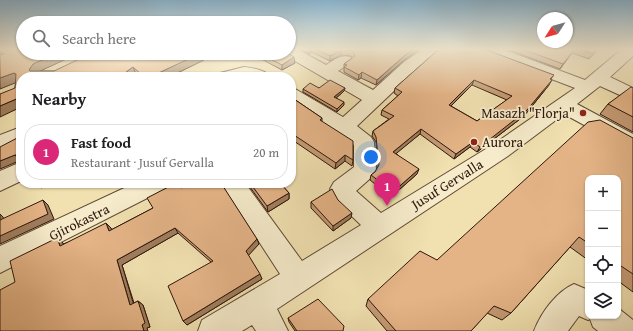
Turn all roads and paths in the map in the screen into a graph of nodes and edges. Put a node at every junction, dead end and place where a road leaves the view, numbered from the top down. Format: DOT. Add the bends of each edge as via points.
graph roads {
  1 [pos="313,64"];
  2 [pos="338,64"];
  3 [pos="412,64"];
  4 [pos="535,64"];
  5 [pos="614,64"];
  6 [pos="326,72"];
  7 [pos="593,83"];
  8 [pos="633,95"];
  9 [pos="296,97"];
  10 [pos="375,99"];
  11 [pos="563,105"];
  12 [pos="344,127"];
  13 [pos="16,136"];
  14 [pos="633,143"];
  15 [pos="0,144"];
  16 [pos="16,173"];
  17 [pos="0,182"];
  18 [pos="147,188"];
  19 [pos="235,188"];
  20 [pos="380,227"];
  21 [pos="0,260"];
  22 [pos="299,279"];
  23 [pos="585,303"];
  24 [pos="257,305"];
  25 [pos="608,319"];
  26 [pos="555,329"];
  27 [pos="213,331"];
  28 [pos="273,331"];
  29 [pos="622,331"];
  1 -- 6 [label="street"];
  2 -- 6 [label="street"];
  3 -- 10 [label="street"];
  4 -- 7 [label="street"];
  5 -- 7 [label="street, Jusuf Gervalla"];
  6 -- 10 [label="street"];
  7 -- 8 [label="street"];
  7 -- 11 [label="street, Jusuf Gervalla"];
  9 -- 12 [label="street"];
  10 -- 12 [label="street"];
  11 -- 14 [label="street"];
  11 -- 20 [label="street, Jusuf Gervalla" via="501,150"];
  12 -- 20 [label="street" via="364,142 365,170 342,189 347,197"];
  13 -- 15 [label="street"];
  16 -- 17 [label="street"];
  18 -- 21 [label="street, Gjirokastra"];
  19 -- 22 [label="street"];
  20 -- 22 [label="street, Jusuf Gervalla"];
  22 -- 24 [label="street, Jusuf Gervalla"];
  23 -- 26 [label="street" via="574,299"];
  24 -- 27 [label="street, Jusuf Gervalla"];
  24 -- 28 [label="street"];
  25 -- 29 [label="street"];
}
